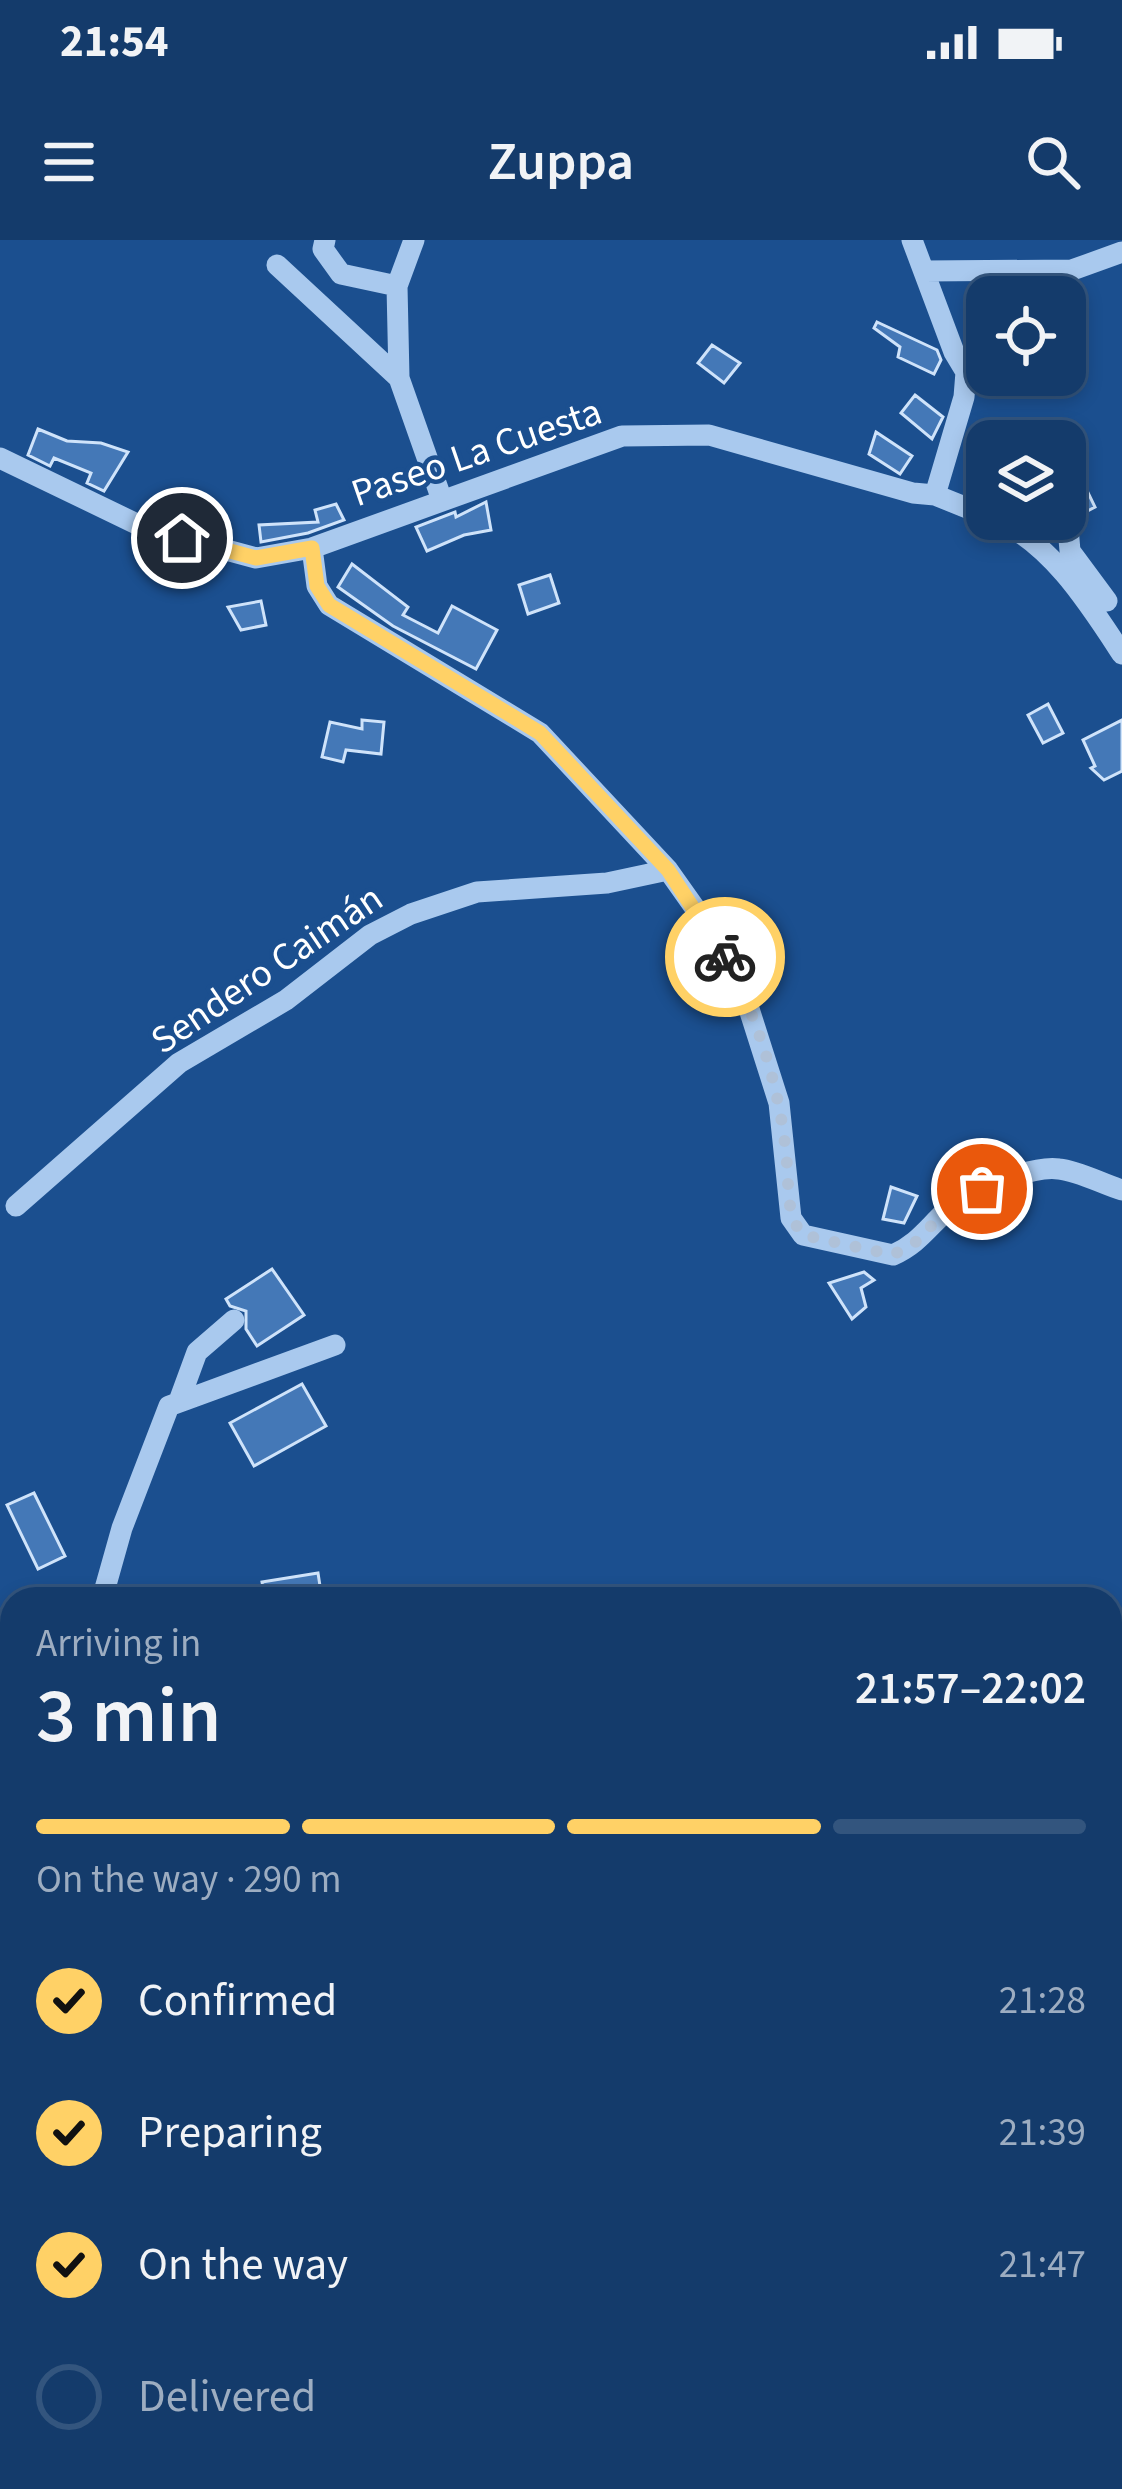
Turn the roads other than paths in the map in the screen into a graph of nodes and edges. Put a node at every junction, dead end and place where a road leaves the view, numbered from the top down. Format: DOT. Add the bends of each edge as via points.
graph roads {
  1 [pos="325,240"];
  2 [pos="414,240"];
  3 [pos="912,240"];
  4 [pos="1122,252"];
  5 [pos="277,265"];
  6 [pos="925,271"];
  7 [pos="398,286"];
  8 [pos="399,377"];
  9 [pos="0,458"];
  10 [pos="935,495"];
  11 [pos="442,500"];
  12 [pos="966,508"];
  13 [pos="1030,540"];
  14 [pos="1069,540"];
  15 [pos="312,548"];
  16 [pos="1110,604"];
  17 [pos="1122,654"];
  18 [pos="668,870"];
  19 [pos="1122,1190"];
  20 [pos="16,1206"];
  21 [pos="234,1320"];
  22 [pos="334,1345"];
  23 [pos="179,1401"];
  24 [pos="106,1587"];
  1 -- 7 [label="street" via="322,249 341,274"];
  2 -- 7 [label="street"];
  3 -- 6 [label="street"];
  4 -- 6 [label="street" via="1072,270"];
  5 -- 8 [label="street"];
  6 -- 10 [label="street" via="966,372"];
  7 -- 8 [label="street"];
  8 -- 11 [label="street"];
  9 -- 15 [label="street, Paseo La Cuesta" via="145,528 256,558"];
  10 -- 11 [label="street, Paseo La Cuesta" via="709,435 622,436"];
  10 -- 12 [label="street, Paseo La Cuesta"];
  11 -- 15 [label="street, Paseo La Cuesta"];
  13 -- 16 [label="street, Paseo La Cuesta" via="1067,578"];
  14 -- 16 [label="street"];
  15 -- 18 [label="street" via="317,586 329,605 540,733"];
  16 -- 17 [label="street, Paseo La Cuesta"];
  18 -- 19 [label="street" via="743,991 779,1103 791,1218 803,1235 893,1255 947,1209 1028,1173 1057,1168"];
  18 -- 20 [label="street, Sendero Caimán" via="607,884 477,892 370,935 286,1000 178,1064"];
  21 -- 23 [label="street" via="197,1352"];
  22 -- 23 [label="street"];
  23 -- 24 [label="street" via="169,1406 150,1450"];
}
